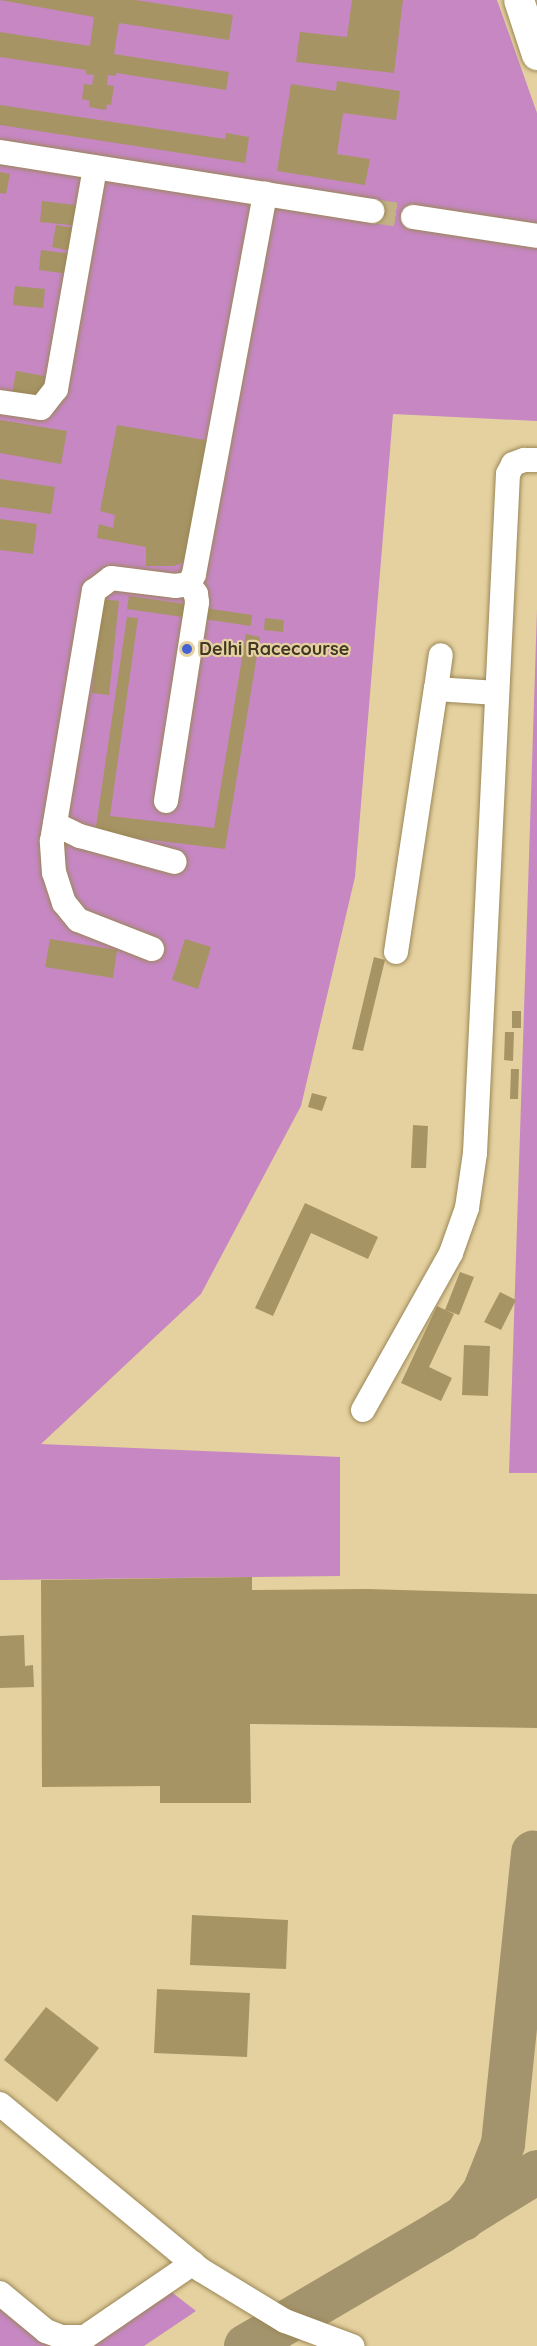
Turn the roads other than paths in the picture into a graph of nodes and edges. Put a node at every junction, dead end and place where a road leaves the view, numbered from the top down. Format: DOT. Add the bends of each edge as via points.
graph roads {
  1 [pos="519,0"];
  2 [pos="537,55"];
  3 [pos="0,152"];
  4 [pos="95,167"];
  5 [pos="265,194"];
  6 [pos="372,211"];
  7 [pos="413,217"];
  8 [pos="537,236"];
  9 [pos="0,402"];
  10 [pos="537,460"];
  11 [pos="189,584"];
  12 [pos="441,655"];
  13 [pos="436,689"];
  14 [pos="497,693"];
  15 [pos="166,801"];
  16 [pos="55,824"];
  17 [pos="175,862"];
  18 [pos="152,949"];
  19 [pos="396,952"];
  20 [pos="363,1410"];
  21 [pos="0,2104"];
  22 [pos="193,2264"];
  23 [pos="0,2293"];
  24 [pos="352,2346"];
  1 -- 2 [label="main road"];
  3 -- 4 [label="street"];
  4 -- 5 [label="street"];
  4 -- 9 [label="street" via="56,389 41,408"];
  5 -- 6 [label="street"];
  5 -- 11 [label="street" via="223,427"];
  7 -- 8 [label="street"];
  10 -- 14 [label="street" via="513,464 508,474"];
  11 -- 15 [label="street" via="197,602"];
  11 -- 16 [label="street" via="175,586 111,578 94,591"];
  12 -- 13 [label="street"];
  13 -- 14 [label="street"];
  13 -- 19 [label="street"];
  14 -- 20 [label="street" via="475,1153 467,1208 451,1253"];
  16 -- 17 [label="street" via="80,836"];
  16 -- 18 [label="street" via="54,873 64,903 78,920"];
  21 -- 22 [label="street"];
  22 -- 23 [label="street" via="85,2337 62,2337 46,2331"];
  22 -- 24 [label="street" via="285,2321"];
}
